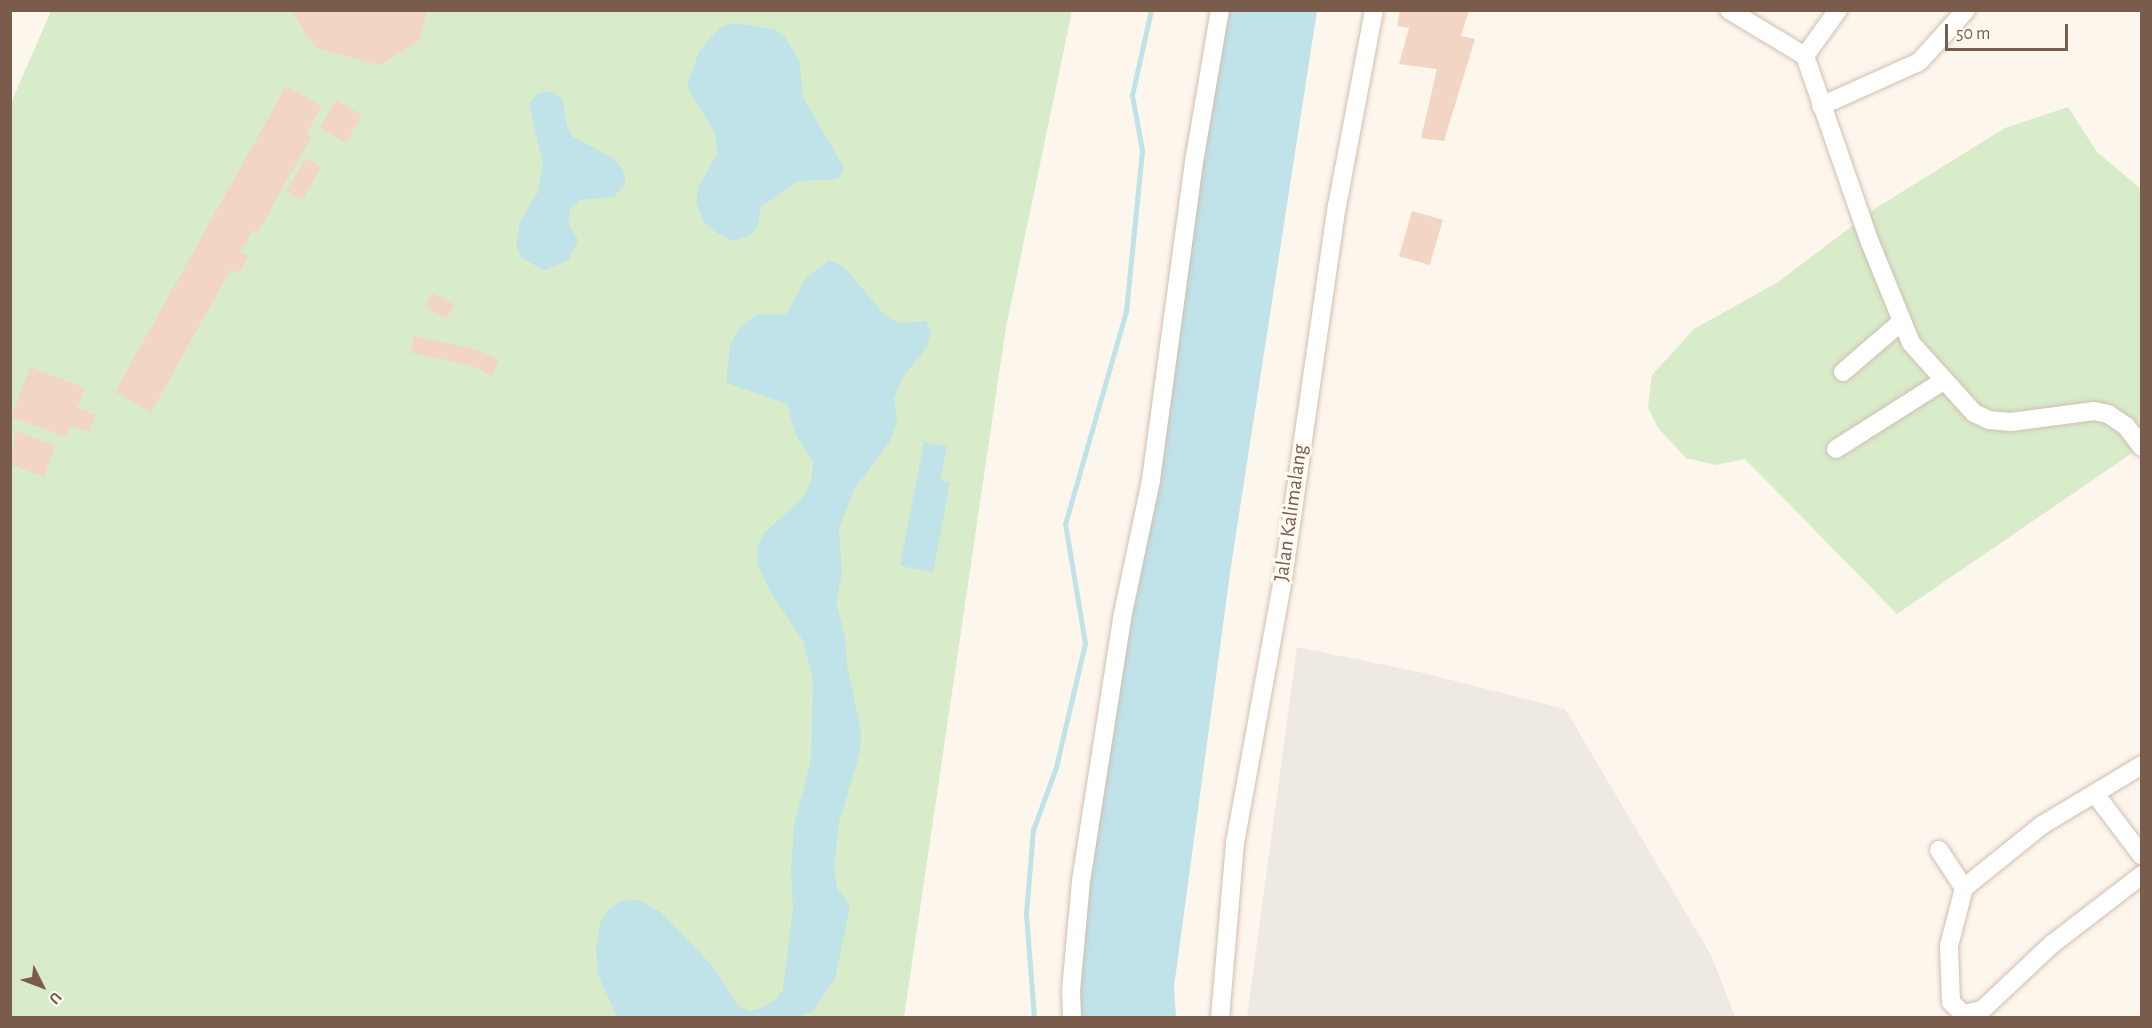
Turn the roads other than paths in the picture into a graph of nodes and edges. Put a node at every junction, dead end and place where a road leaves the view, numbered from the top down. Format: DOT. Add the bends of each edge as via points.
graph roads {
  1 [pos="1220,10"];
  2 [pos="1374,10"];
  3 [pos="1729,10"];
  4 [pos="1838,10"];
  5 [pos="1966,10"];
  6 [pos="1805,56"];
  7 [pos="1821,106"];
  8 [pos="1900,323"];
  9 [pos="1843,372"];
  10 [pos="1942,381"];
  11 [pos="2142,447"];
  12 [pos="1836,449"];
  13 [pos="2142,765"];
  14 [pos="2096,795"];
  15 [pos="1940,850"];
  16 [pos="2142,856"];
  17 [pos="2142,875"];
  18 [pos="1964,888"];
  19 [pos="1072,1017"];
  20 [pos="1220,1017"];
  1 -- 19 [label="street" via="1195,156 1151,480 1122,618 1081,881"];
  2 -- 20 [label="street, Jalan Kalimalang" via="1337,206 1283,579 1235,843"];
  3 -- 6 [label="street"];
  4 -- 6 [label="street"];
  5 -- 7 [label="street" via="1918,62"];
  6 -- 7 [label="street"];
  7 -- 8 [label="street"];
  8 -- 9 [label="street"];
  8 -- 10 [label="street"];
  10 -- 11 [label="street" via="1974,413 1989,420 2011,422 2094,411 2108,414 2126,426"];
  10 -- 12 [label="street"];
  13 -- 14 [label="street"];
  14 -- 16 [label="street"];
  14 -- 18 [label="street" via="2042,825"];
  15 -- 18 [label="street"];
  17 -- 18 [label="street" via="2051,945 1982,1010 1968,1015 1951,1002 1950,991 1949,946"];
}
